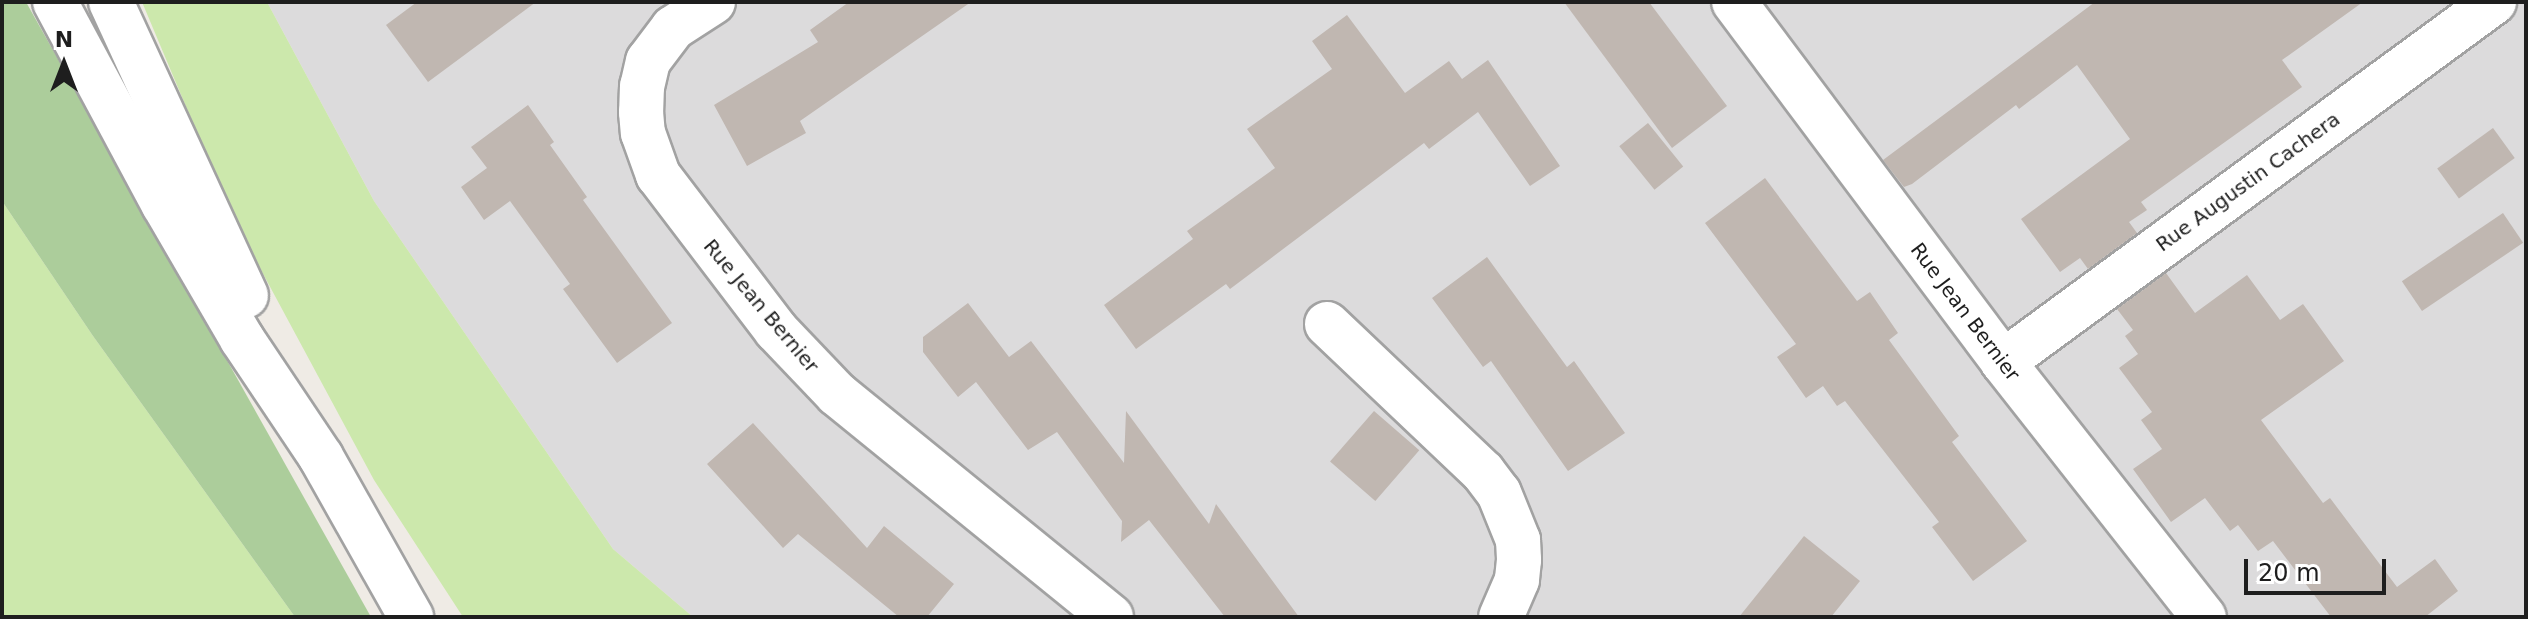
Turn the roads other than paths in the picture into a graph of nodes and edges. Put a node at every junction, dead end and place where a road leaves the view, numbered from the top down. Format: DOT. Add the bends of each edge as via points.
graph roads {
  1 [pos="55,2"];
  2 [pos="111,2"];
  3 [pos="713,2"];
  4 [pos="1734,2"];
  5 [pos="2494,2"];
  6 [pos="1327,324"];
  7 [pos="2003,362"];
  8 [pos="321,457"];
  9 [pos="411,617"];
  10 [pos="1111,617"];
  11 [pos="1501,617"];
  12 [pos="2204,617"];
  1 -- 8 [label="street" via="242,339"];
  2 -- 8 [label="street"];
  3 -- 10 [label="street, Rue Jean Bernier" via="673,28 648,61 641,112 658,175 776,330 837,394"];
  4 -- 7 [label="street, Rue Jean Bernier"];
  5 -- 7 [label="street, Rue Augustin Cachera"];
  6 -- 11 [label="street" via="1499,493 1518,540 1519,560 1517,580"];
  7 -- 12 [label="street, Rue Jean Bernier"];
  8 -- 9 [label="street"];
}
